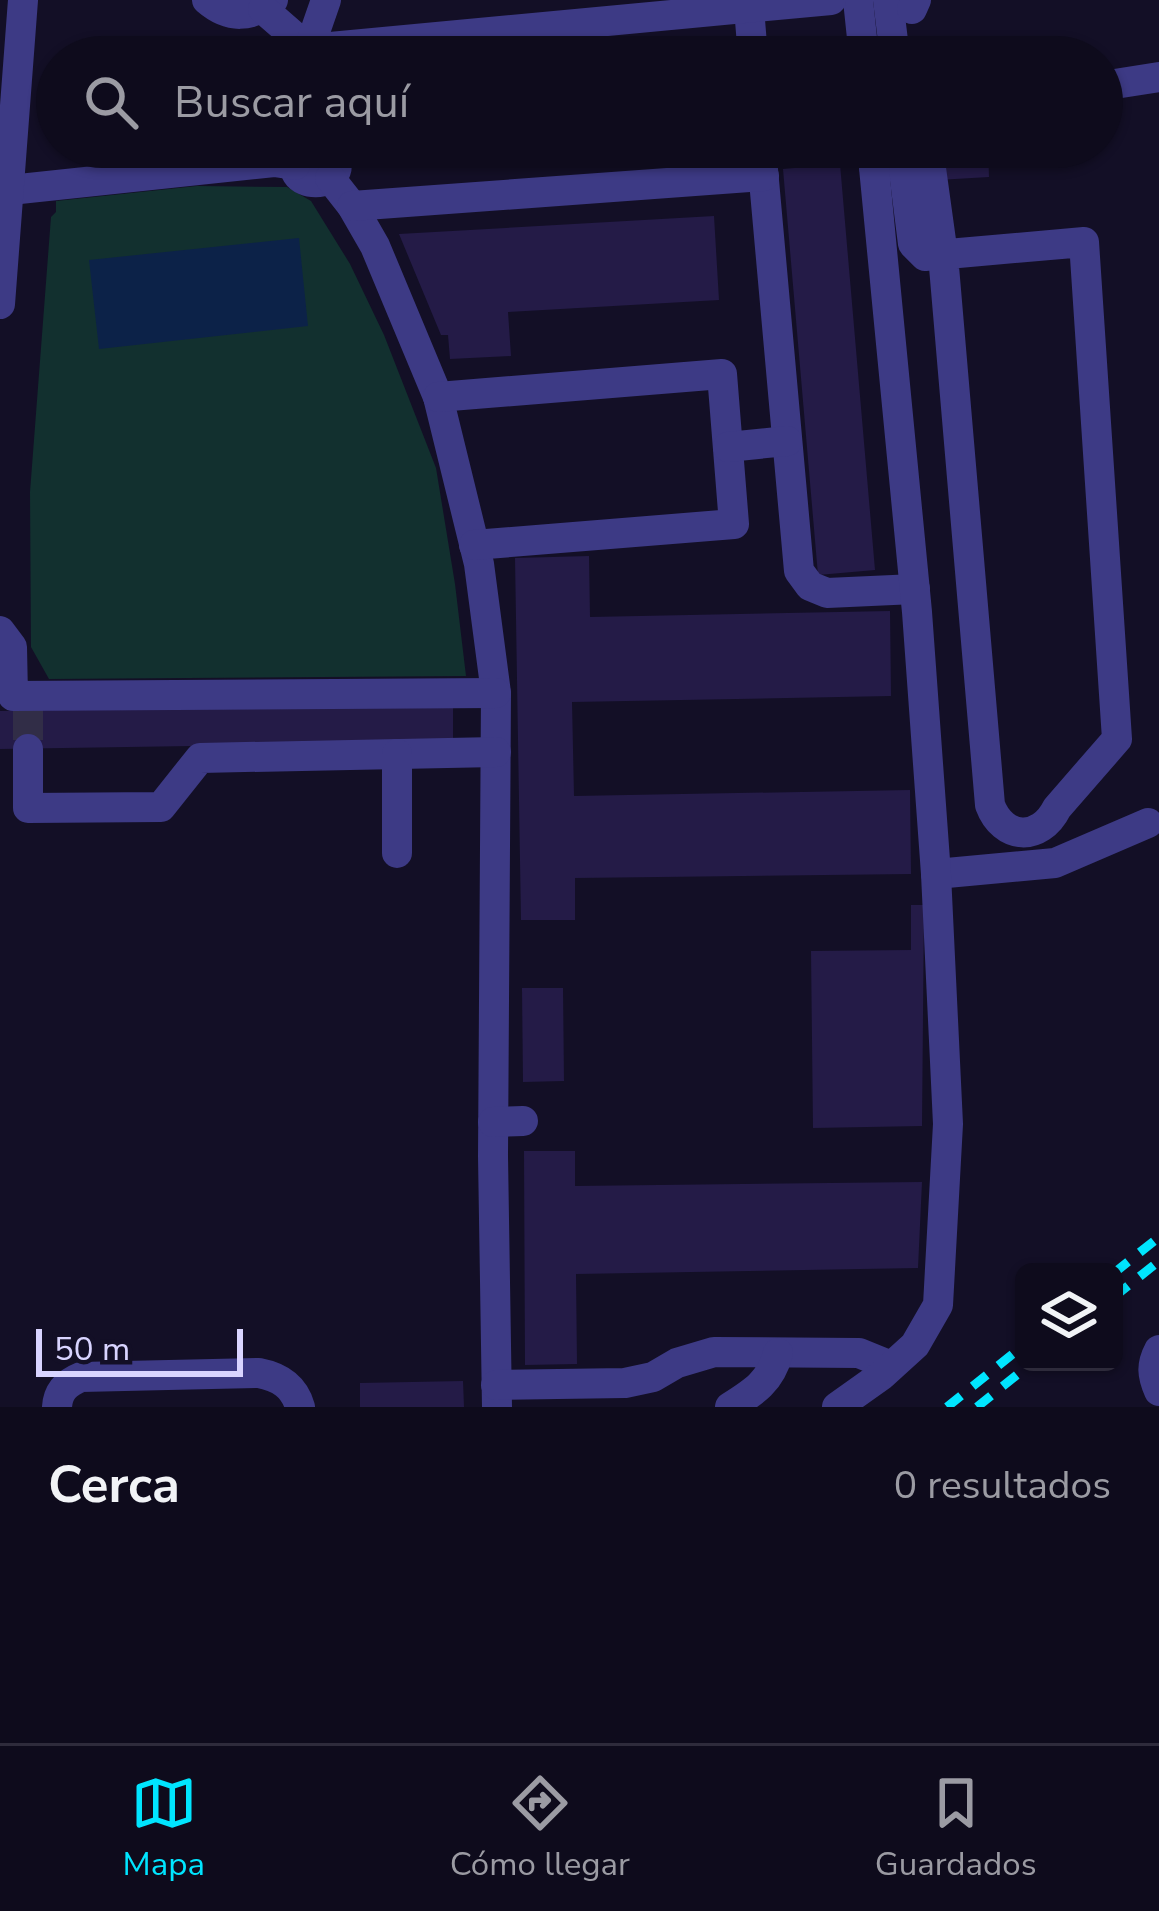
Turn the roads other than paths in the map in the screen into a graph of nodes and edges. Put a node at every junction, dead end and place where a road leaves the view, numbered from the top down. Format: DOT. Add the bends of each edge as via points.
graph roads {
  1 [pos="23,0"];
  2 [pos="207,0"];
  3 [pos="326,0"];
  4 [pos="831,0"];
  5 [pos="858,0"];
  6 [pos="905,3"];
  7 [pos="268,4"];
  8 [pos="763,4"];
  9 [pos="680,7"];
  10 [pos="295,36"];
  11 [pos="314,36"];
  12 [pos="446,36"];
  13 [pos="757,36"];
  14 [pos="862,36"];
  15 [pos="899,36"];
  16 [pos="1159,77"];
  17 [pos="1123,83"];
  18 [pos="217,168"];
  19 [pos="298,168"];
  20 [pos="325,168"];
  21 [pos="332,168"];
  22 [pos="698,168"];
  23 [pos="763,168"];
  24 [pos="874,168"];
  25 [pos="931,168"];
  26 [pos="905,180"];
  27 [pos="10,190"];
  28 [pos="352,206"];
  29 [pos="3,231"];
  30 [pos="944,255"];
  31 [pos="0,304"];
  32 [pos="438,398"];
  33 [pos="787,441"];
  34 [pos="728,447"];
  35 [pos="474,545"];
  36 [pos="915,589"];
  37 [pos="0,631"];
  38 [pos="496,693"];
  39 [pos="496,752"];
  40 [pos="397,754"];
  41 [pos="19,760"];
  42 [pos="1148,823"];
  43 [pos="1022,833"];
  44 [pos="397,853"];
  45 [pos="1025,866"];
  46 [pos="928,886"];
  47 [pos="1159,1350"];
  48 [pos="778,1352"];
  49 [pos="891,1366"];
  50 [pos="1159,1391"];
  51 [pos="497,1396"];
  52 [pos="57,1407"];
  53 [pos="300,1407"];
  54 [pos="730,1407"];
  55 [pos="837,1407"];
  1 -- 27 [label="street"];
  2 -- 7 [label="street" via="236,15"];
  3 -- 11 [label="street"];
  4 -- 8 [label="street"];
  5 -- 14 [label="street"];
  6 -- 15 [label="street"];
  7 -- 10 [label="street"];
  8 -- 9 [label="street"];
  8 -- 13 [label="street"];
  9 -- 12 [label="street"];
  16 -- 17 [label="street"];
  18 -- 27 [label="street"];
  19 -- 20 [label="street" via="313,184"];
  21 -- 28 [label="street"];
  22 -- 28 [label="street"];
  23 -- 33 [label="street"];
  24 -- 36 [label="street"];
  25 -- 30 [label="street"];
  26 -- 30 [label="street" via="916,249"];
  27 -- 29 [label="street"];
  28 -- 32 [label="street"];
  29 -- 31 [label="street"];
  30 -- 43 [label="street" via="990,805 1001,824"];
  30 -- 43 [label="street" via="1084,242 1117,739 1044,826"];
  32 -- 34 [label="street" via="722,374"];
  32 -- 35 [label="street"];
  33 -- 34 [label="street"];
  33 -- 36 [label="street" via="803,579 827,592"];
  34 -- 35 [label="street" via="734,524"];
  35 -- 38 [label="street"];
  36 -- 46 [label="street"];
  37 -- 38 [label="street" via="12,647 13,696 28,703"];
  38 -- 39 [label="street"];
  39 -- 40 [label="street"];
  39 -- 51 [label="street" via="508,956"];
  40 -- 41 [label="street" via="200,758 161,807 28,808"];
  40 -- 44 [label="street"];
  42 -- 45 [label="street" via="1055,863"];
  43 -- 45 [label="street"];
  45 -- 46 [label="street"];
  46 -- 49 [label="street" via="948,1124 934,1154 938,1305 915,1345"];
  47 -- 50 [label="street" via="1152,1368"];
  48 -- 49 [label="street" via="859,1353"];
  48 -- 51 [label="street" via="713,1352 625,1384"];
  48 -- 54 [label="street" via="764,1383"];
  49 -- 55 [label="street"];
  52 -- 53 [label="street" via="64,1387 81,1377 259,1373 283,1381"];
}
